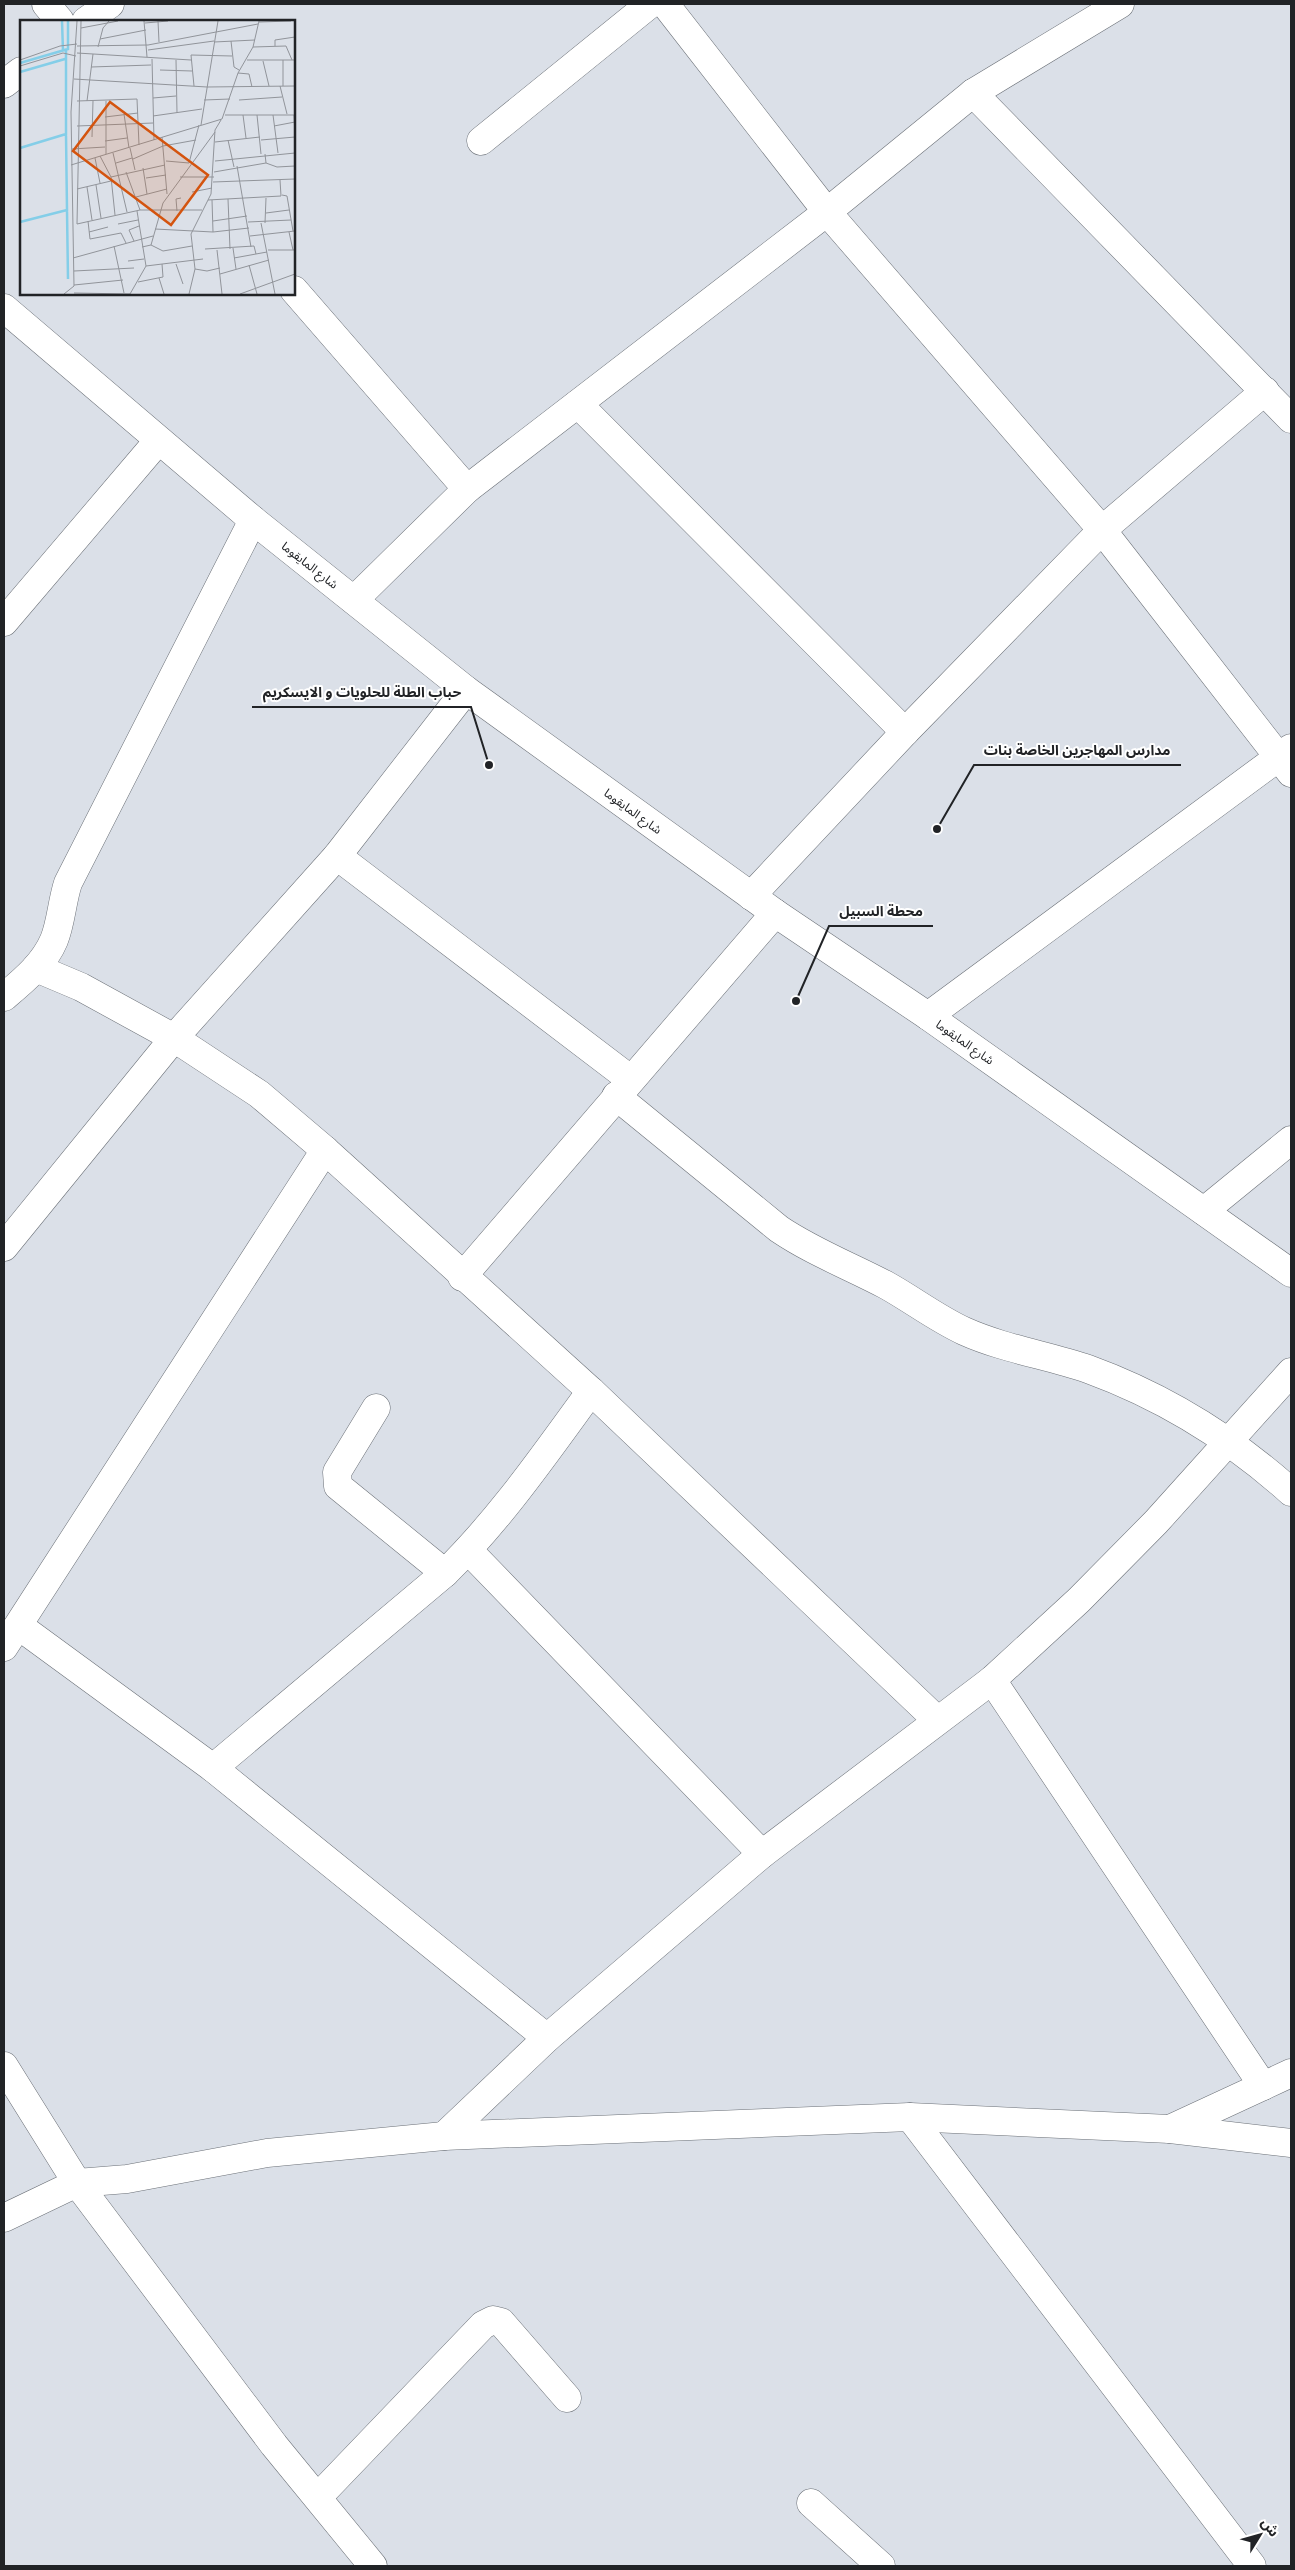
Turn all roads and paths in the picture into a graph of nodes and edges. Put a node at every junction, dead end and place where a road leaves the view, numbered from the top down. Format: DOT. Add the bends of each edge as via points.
graph roads {
  1 [pos="46,4"];
  2 [pos="110,4"];
  3 [pos="650,4"];
  4 [pos="665,4"];
  5 [pos="1120,4"];
  6 [pos="59,20"];
  7 [pos="87,20"];
  8 [pos="20,72"];
  9 [pos="4,84"];
  10 [pos="973,93"];
  11 [pos="480,141"];
  12 [pos="827,212"];
  13 [pos="295,291"];
  14 [pos="4,308"];
  15 [pos="1265,391"];
  16 [pos="578,404"];
  17 [pos="1291,419"];
  18 [pos="158,441"];
  19 [pos="467,489"];
  20 [pos="253,520"];
  21 [pos="1102,530"];
  22 [pos="354,600"];
  23 [pos="4,622"];
  24 [pos="466,690"];
  25 [pos="905,732"];
  26 [pos="1287,760"];
  27 [pos="336,856"];
  28 [pos="751,896"];
  29 [pos="775,913"];
  30 [pos="36,968"];
  31 [pos="4,997"];
  32 [pos="928,1016"];
  33 [pos="174,1038"];
  34 [pos="623,1087"];
  35 [pos="1291,1140"];
  36 [pos="325,1150"];
  37 [pos="1204,1211"];
  38 [pos="4,1247"];
  39 [pos="1291,1273"];
  40 [pos="462,1277"];
  41 [pos="1291,1372"];
  42 [pos="591,1391"];
  43 [pos="376,1408"];
  44 [pos="1230,1443"];
  45 [pos="1291,1492"];
  46 [pos="468,1550"];
  47 [pos="445,1573"];
  48 [pos="11,1636"];
  49 [pos="992,1680"];
  50 [pos="937,1720"];
  51 [pos="213,1768"];
  52 [pos="762,1854"];
  53 [pos="547,2038"];
  54 [pos="4,2066"];
  55 [pos="1291,2073"];
  56 [pos="1263,2086"];
  57 [pos="910,2117"];
  58 [pos="1170,2128"];
  59 [pos="444,2136"];
  60 [pos="1291,2143"];
  61 [pos="77,2183"];
  62 [pos="4,2218"];
  63 [pos="567,2398"];
  64 [pos="318,2497"];
  65 [pos="811,2503"];
  66 [pos="373,2566"];
  67 [pos="880,2566"];
  68 [pos="1252,2566"];
  1 -- 6 [label="street"];
  2 -- 7 [label="street"];
  3 -- 11 [label="street"];
  4 -- 12 [label="street"];
  5 -- 10 [label="street"];
  8 -- 9 [label="street"];
  10 -- 12 [label="street"];
  10 -- 15 [label="street"];
  12 -- 16 [label="street"];
  12 -- 21 [label="street"];
  13 -- 19 [label="street"];
  14 -- 18 [label="street, شارع المايقوما"];
  15 -- 17 [label="street"];
  15 -- 21 [label="street"];
  16 -- 19 [label="street"];
  16 -- 25 [label="street"];
  18 -- 20 [label="street, شارع المايقوما"];
  18 -- 23 [label="street"];
  19 -- 22 [label="street"];
  20 -- 22 [label="street, شارع المايقوما"];
  20 -- 30 [label="street" via="68,883 55,938"];
  21 -- 25 [label="street"];
  21 -- 26 [label="street"];
  22 -- 24 [label="street, شارع المايقوما"];
  24 -- 27 [label="street"];
  24 -- 28 [label="street, شارع المايقوما"];
  25 -- 28 [label="street"];
  26 -- 32 [label="street"];
  27 -- 33 [label="street"];
  27 -- 34 [label="street"];
  28 -- 29 [label="street, شارع المايقوما"];
  29 -- 32 [label="street, شارع المايقوما"];
  29 -- 34 [label="street"];
  30 -- 31 [label="street"];
  30 -- 33 [label="street" via="81,987"];
  32 -- 37 [label="street, شارع المايقوما"];
  33 -- 36 [label="street" via="259,1094"];
  33 -- 38 [label="street"];
  34 -- 40 [label="street"];
  34 -- 44 [label="street" via="779,1229 806,1247 888,1286 926,1312 964,1331 1088,1370 1168,1404"];
  35 -- 37 [label="street"];
  36 -- 40 [label="street"];
  36 -- 48 [label="street"];
  37 -- 39 [label="street, شارع المايقوما"];
  40 -- 42 [label="street"];
  41 -- 44 [label="street"];
  42 -- 46 [label="street" via="513,1497"];
  42 -- 50 [label="street"];
  43 -- 47 [label="street" via="337,1472 338,1486"];
  44 -- 45 [label="street"];
  44 -- 49 [label="street" via="1079,1600"];
  46 -- 47 [label="street"];
  46 -- 52 [label="street"];
  47 -- 51 [label="street"];
  48 -- 51 [label="street"];
  49 -- 50 [label="street"];
  49 -- 56 [label="street"];
  50 -- 52 [label="street"];
  51 -- 53 [label="street"];
  52 -- 53 [label="street"];
  53 -- 59 [label="street"];
  54 -- 61 [label="street"];
  55 -- 56 [label="street"];
  56 -- 58 [label="street"];
  57 -- 58 [label="street"];
  57 -- 59 [label="street"];
  57 -- 68 [label="street"];
  58 -- 60 [label="street"];
  59 -- 61 [label="street" via="267,2153 127,2179"];
  61 -- 62 [label="street"];
  61 -- 64 [label="street" via="274,2445"];
  63 -- 64 [label="street" via="501,2322 493,2320 483,2325"];
  64 -- 66 [label="street"];
  65 -- 67 [label="street"];
}
